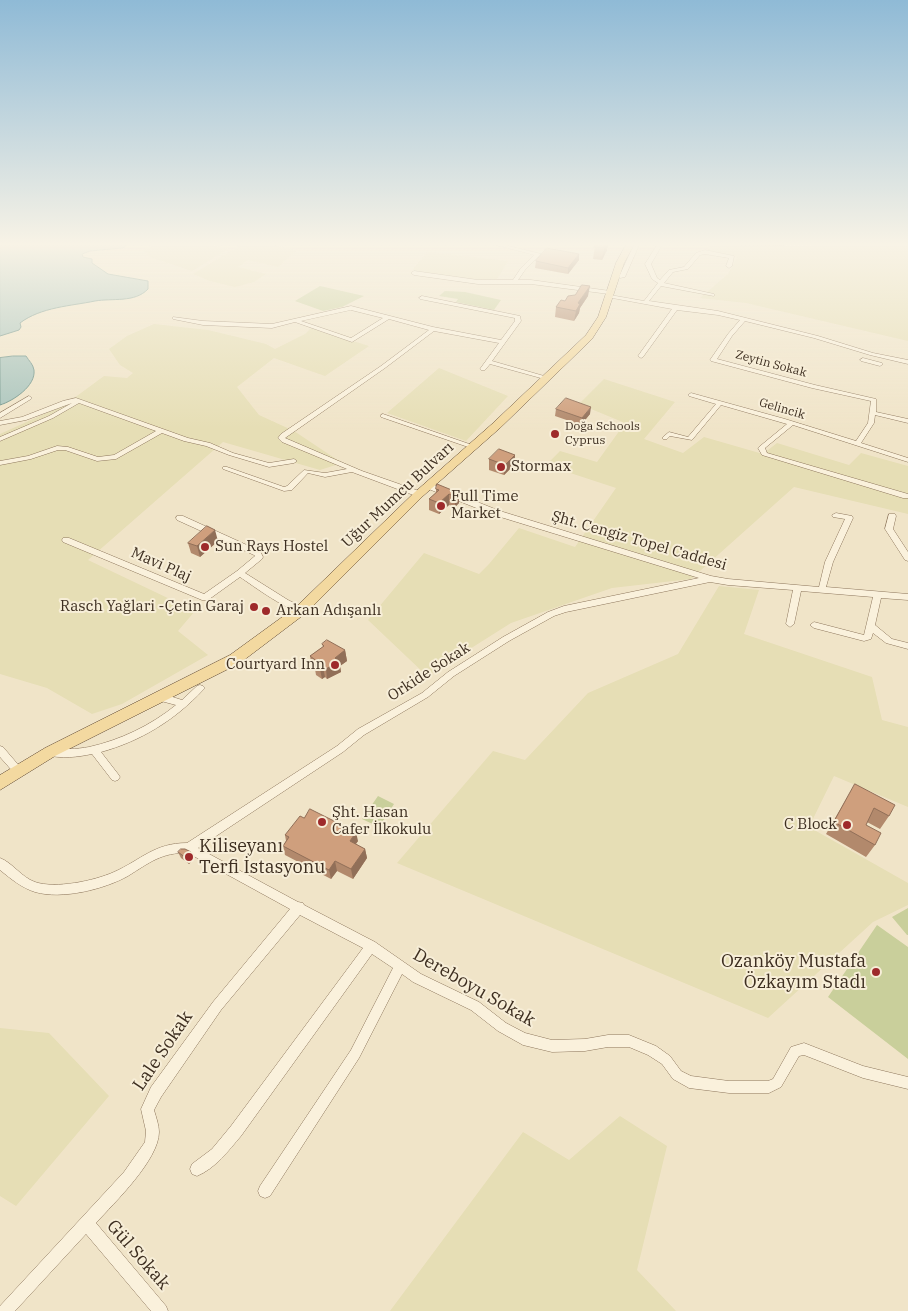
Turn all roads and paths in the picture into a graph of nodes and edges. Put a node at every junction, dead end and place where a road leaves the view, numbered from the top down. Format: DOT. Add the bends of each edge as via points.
graph roads {
  1 [pos="463,306"];
  2 [pos="605,306"];
  3 [pos="668,306"];
  4 [pos="676,308"];
  5 [pos="175,318"];
  6 [pos="387,318"];
  7 [pos="744,319"];
  8 [pos="297,322"];
  9 [pos="433,329"];
  10 [pos="502,342"];
  11 [pos="874,355"];
  12 [pos="641,356"];
  13 [pos="863,360"];
  14 [pos="489,362"];
  15 [pos="908,362"];
  16 [pos="880,364"];
  17 [pos="870,365"];
  18 [pos="483,369"];
  19 [pos="548,378"];
  20 [pos="691,395"];
  21 [pos="29,398"];
  22 [pos="78,401"];
  23 [pos="720,403"];
  24 [pos="873,412"];
  25 [pos="0,416"];
  26 [pos="383,416"];
  27 [pos="908,421"];
  28 [pos="0,423"];
  29 [pos="792,423"];
  30 [pos="161,431"];
  31 [pos="665,438"];
  32 [pos="0,439"];
  33 [pos="858,443"];
  34 [pos="473,447"];
  35 [pos="294,460"];
  36 [pos="908,460"];
  37 [pos="0,463"];
  38 [pos="224,468"];
  39 [pos="359,471"];
  40 [pos="430,486"];
  41 [pos="419,494"];
  42 [pos="906,496"];
  43 [pos="836,515"];
  44 [pos="892,516"];
  45 [pos="180,518"];
  46 [pos="66,540"];
  47 [pos="908,558"];
  48 [pos="240,573"];
  49 [pos="710,579"];
  50 [pos="798,587"];
  51 [pos="822,589"];
  52 [pos="878,594"];
  53 [pos="908,597"];
  54 [pos="301,610"];
  55 [pos="790,624"];
  56 [pos="814,625"];
  57 [pos="870,625"];
  58 [pos="908,646"];
  59 [pos="200,688"];
  60 [pos="160,697"];
  61 [pos="184,704"];
  62 [pos="94,749"];
  63 [pos="0,750"];
  64 [pos="50,752"];
  65 [pos="18,771"];
  66 [pos="114,777"];
  67 [pos="0,783"];
  68 [pos="189,848"];
  69 [pos="0,863"];
  70 [pos="299,907"];
  71 [pos="371,946"];
  72 [pos="400,966"];
  73 [pos="908,1083"];
  74 [pos="196,1169"];
  75 [pos="265,1190"];
  76 [pos="86,1223"];
  77 [pos="5,1311"];
  78 [pos="161,1311"];
  1 -- 10 [label="street" via="518,317"];
  2 -- 19 [label="main road, Uğur Mumcu Bulvarı" via="596,328"];
  3 -- 4 [label="street"];
  4 -- 7 [label="street"];
  4 -- 12 [label="street"];
  5 -- 8 [label="street" via="203,324 246,326"];
  6 -- 8 [label="street" via="351,308"];
  6 -- 8 [label="street" via="352,340"];
  6 -- 9 [label="street"];
  7 -- 11 [label="street"];
  7 -- 24 [label="street, Zeytin Sokak" via="713,360 874,400"];
  9 -- 10 [label="street"];
  9 -- 39 [label="street" via="282,435 284,441"];
  10 -- 14 [label="street"];
  11 -- 15 [label="street"];
  11 -- 17 [label="street"];
  13 -- 17 [label="street"];
  14 -- 18 [label="street"];
  14 -- 19 [label="street"];
  16 -- 17 [label="street"];
  19 -- 34 [label="main road, Uğur Mumcu Bulvarı"];
  20 -- 23 [label="street, Gelincik"];
  21 -- 25 [label="street"];
  22 -- 28 [label="street" via="65,402 24,419"];
  22 -- 30 [label="street"];
  22 -- 32 [label="street" via="51,418"];
  23 -- 29 [label="street, Gelincik"];
  23 -- 31 [label="street" via="690,439 668,434"];
  24 -- 27 [label="street"];
  24 -- 33 [label="street" via="871,423"];
  26 -- 34 [label="street"];
  29 -- 33 [label="street, Gelincik"];
  29 -- 42 [label="street" via="761,448 764,454"];
  30 -- 35 [label="street" via="269,465"];
  30 -- 37 [label="street" via="116,457 96,459 57,448 29,458"];
  33 -- 36 [label="street, Gelincik"];
  34 -- 40 [label="main road, Uğur Mumcu Bulvarı"];
  38 -- 39 [label="street" via="284,489 306,471 325,475 348,469"];
  39 -- 41 [label="street"];
  40 -- 41 [label="main road, Uğur Mumcu Bulvarı"];
  40 -- 49 [label="street, Şht. Cengiz Topel Caddesi" via="497,513"];
  41 -- 54 [label="main road, Uğur Mumcu Bulvarı"];
  43 -- 51 [label="street" via="849,518"];
  44 -- 47 [label="street" via="889,529"];
  45 -- 48 [label="street" via="257,553 257,560"];
  46 -- 48 [label="street, Mavi Plaj" via="205,598"];
  48 -- 54 [label="street"];
  49 -- 50 [label="street, Şht. Cengiz Topel Caddesi"];
  49 -- 68 [label="street, Orkide Sokak" via="564,609 533,623 451,674 425,695 361,732"];
  50 -- 51 [label="street, Şht. Cengiz Topel Caddesi"];
  50 -- 55 [label="street"];
  51 -- 52 [label="street, Şht. Cengiz Topel Caddesi"];
  52 -- 53 [label="street, Şht. Cengiz Topel Caddesi"];
  52 -- 57 [label="street"];
  54 -- 60 [label="main road, Uğur Mumcu Bulvarı" via="235,659"];
  56 -- 57 [label="street" via="864,638 868,637"];
  57 -- 58 [label="street" via="889,641"];
  59 -- 61 [label="street"];
  60 -- 61 [label="street"];
  60 -- 64 [label="main road, Uğur Mumcu Bulvarı"];
  61 -- 62 [label="street" via="152,727 125,740"];
  62 -- 64 [label="street" via="64,755"];
  62 -- 66 [label="street"];
  63 -- 65 [label="street"];
  64 -- 65 [label="main road, Uğur Mumcu Bulvarı"];
  65 -- 67 [label="main road, Uğur Mumcu Bulvarı"];
  68 -- 69 [label="street" via="162,850 114,878 96,884 52,890 20,880"];
  68 -- 70 [label="street, Dereboyu Sokak"];
  70 -- 71 [label="street, Dereboyu Sokak"];
  70 -- 76 [label="street, Lale Sokak" via="217,1006 156,1092 147,1109 153,1131 150,1144 129,1177"];
  71 -- 72 [label="street, Dereboyu Sokak"];
  71 -- 74 [label="street" via="236,1131 217,1154"];
  72 -- 73 [label="street, Dereboyu Sokak" via="417,978 475,1006 523,1040 552,1046 630,1041 652,1050 666,1060 677,1075 690,1082 729,1087 770,1087 777,1083 795,1051 804,1049 863,1072"];
  72 -- 75 [label="street" via="355,1054"];
  76 -- 77 [label="street, Lale Sokak"];
  76 -- 78 [label="street, Gül Sokak"];
}
